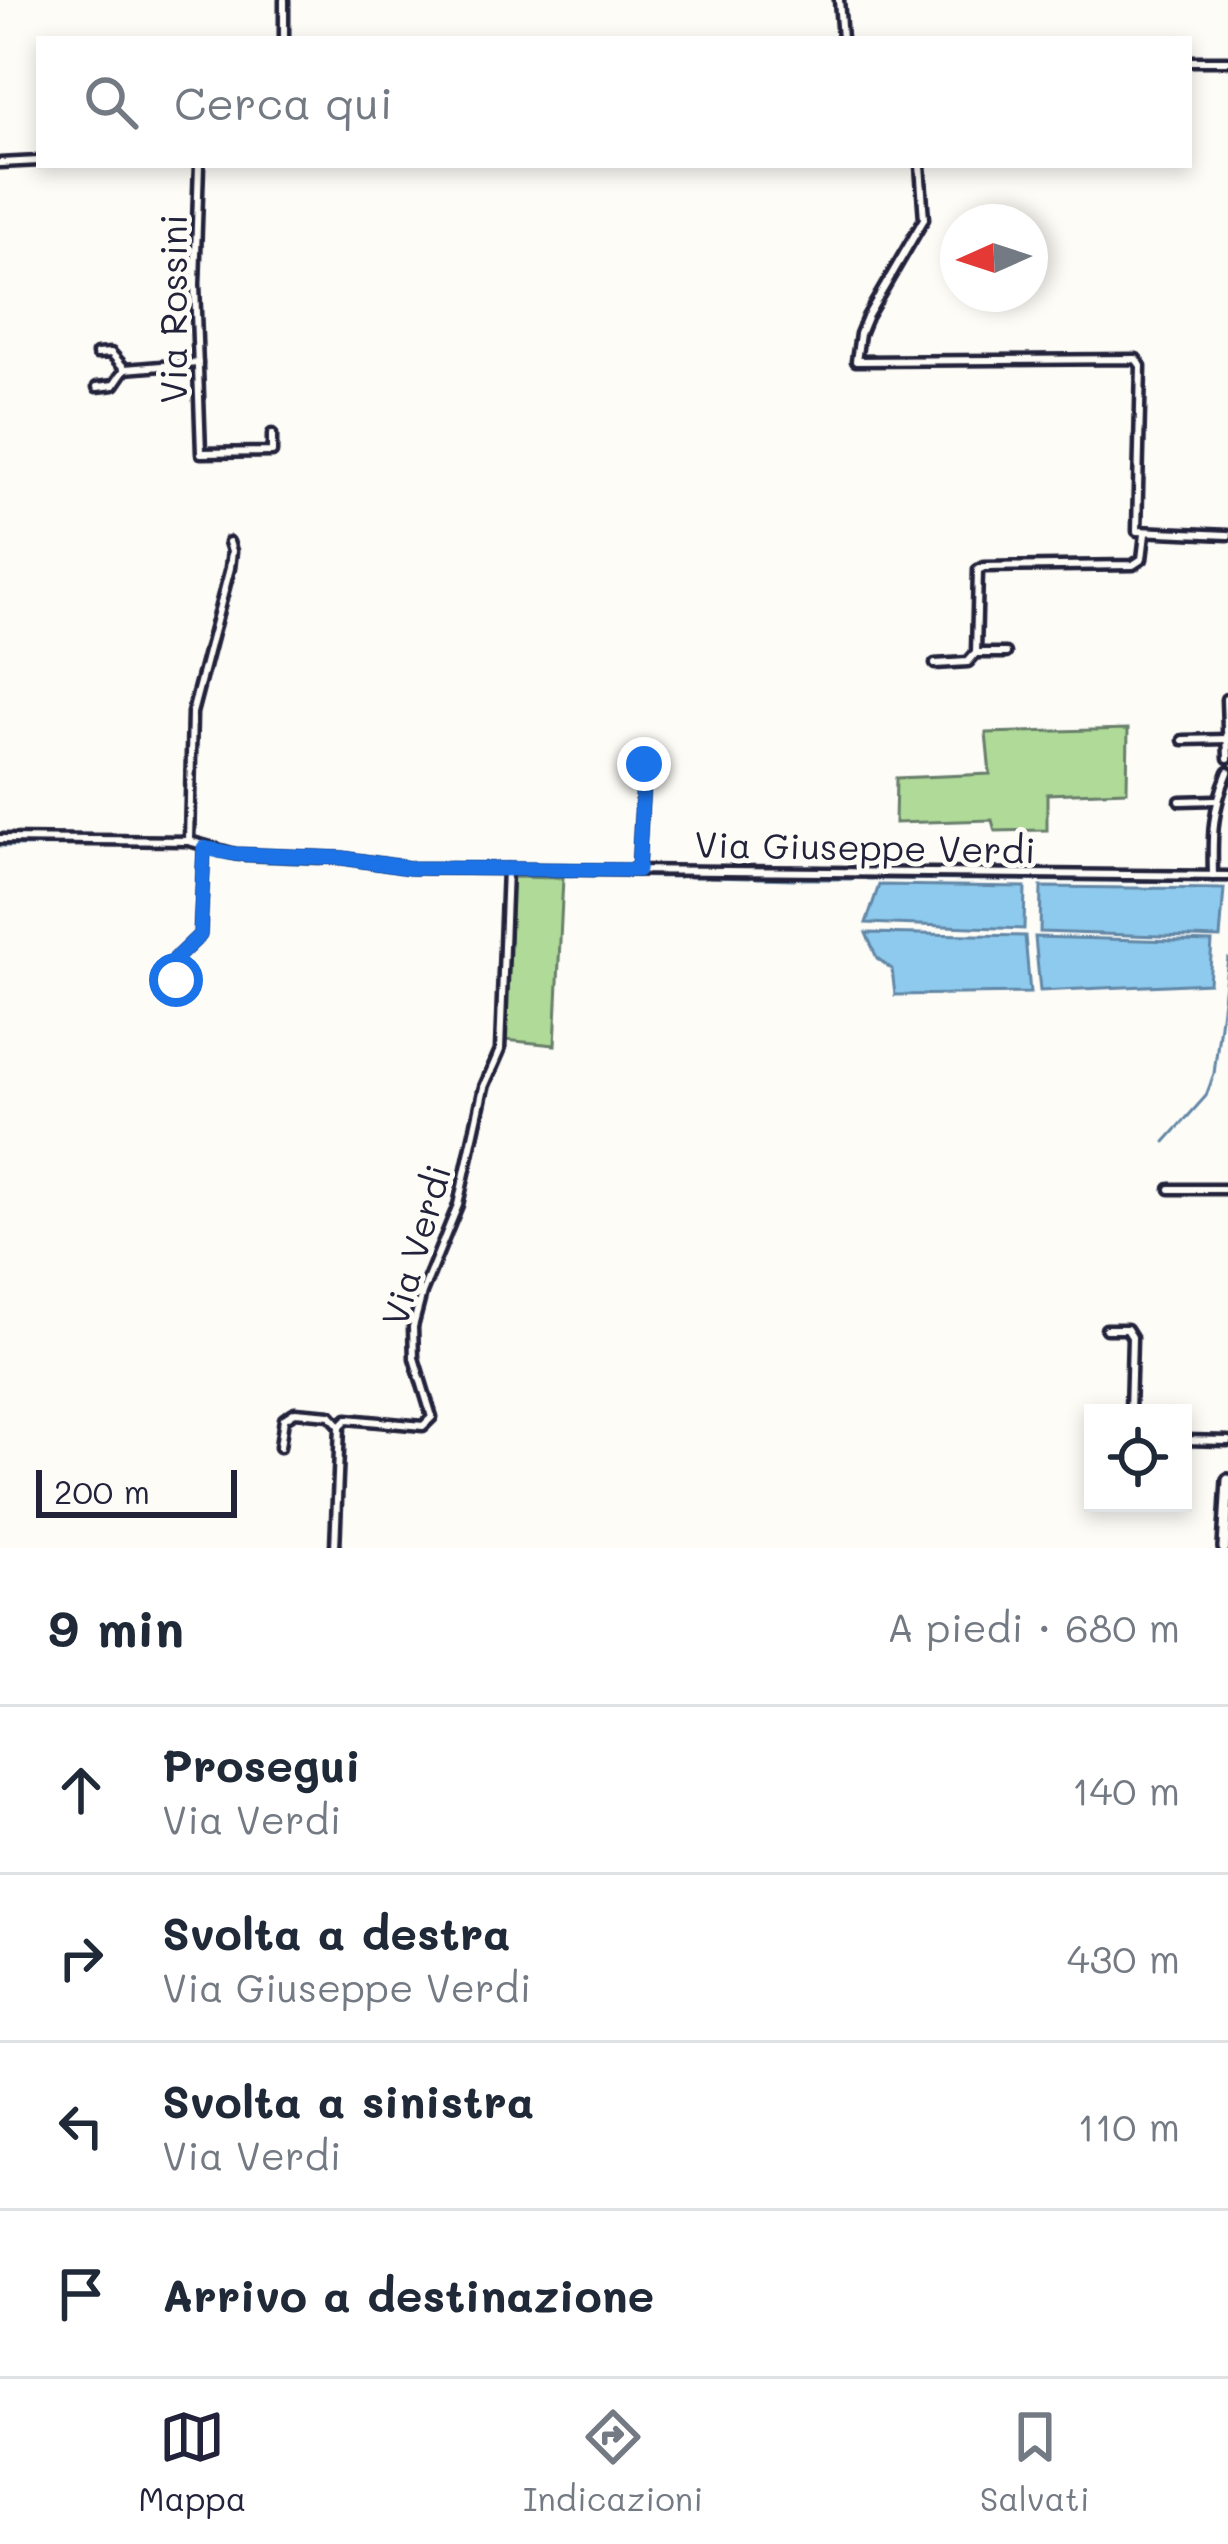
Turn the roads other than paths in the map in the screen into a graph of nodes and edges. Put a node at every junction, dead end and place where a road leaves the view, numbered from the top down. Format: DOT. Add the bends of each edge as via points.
graph roads {
  1 [pos="284,0"];
  2 [pos="839,0"];
  3 [pos="284,36"];
  4 [pos="842,36"];
  5 [pos="1192,61"];
  6 [pos="1228,61"];
  7 [pos="36,161"];
  8 [pos="0,163"];
  9 [pos="199,168"];
  10 [pos="920,168"];
  11 [pos="97,354"];
  12 [pos="198,363"];
  13 [pos="125,369"];
  14 [pos="97,387"];
  15 [pos="272,434"];
  16 [pos="1145,534"];
  17 [pos="1228,536"];
  18 [pos="229,542"];
  19 [pos="976,653"];
  20 [pos="1006,653"];
  21 [pos="935,664"];
  22 [pos="1226,699"];
  23 [pos="1227,739"];
  24 [pos="1183,740"];
  25 [pos="1228,758"];
  26 [pos="644,764"];
  27 [pos="1228,775"];
  28 [pos="1215,800"];
  29 [pos="1180,801"];
  30 [pos="0,839"];
  31 [pos="189,841"];
  32 [pos="204,848"];
  33 [pos="507,869"];
  34 [pos="638,870"];
  35 [pos="1228,876"];
  36 [pos="1213,877"];
  37 [pos="176,980"];
  38 [pos="1170,1189"];
  39 [pos="1228,1189"];
  40 [pos="1106,1330"];
  41 [pos="1130,1404"];
  42 [pos="340,1426"];
  43 [pos="1192,1440"];
  44 [pos="1228,1442"];
  45 [pos="280,1448"];
  46 [pos="1228,1480"];
  47 [pos="335,1548"];
  48 [pos="1224,1548"];
  1 -- 3 [label="street"];
  2 -- 4 [label="street"];
  5 -- 6 [label="street"];
  7 -- 8 [label="street"];
  9 -- 12 [label="street, Via Rossini"];
  10 -- 16 [label="street" via="924,218 867,317 856,361 1136,359 1136,525"];
  11 -- 13 [label="street" via="112,353"];
  12 -- 13 [label="street"];
  12 -- 15 [label="street, Via Rossini" via="201,453 272,452"];
  13 -- 14 [label="street" via="114,385"];
  16 -- 17 [label="street"];
  16 -- 19 [label="street" via="1142,560 1133,565 978,570"];
  18 -- 31 [label="street" via="230,568 193,713"];
  19 -- 20 [label="street"];
  19 -- 21 [label="street" via="968,662"];
  22 -- 23 [label="street"];
  23 -- 24 [label="street"];
  23 -- 25 [label="street"];
  26 -- 34 [label="street"];
  27 -- 28 [label="street"];
  28 -- 29 [label="street"];
  28 -- 36 [label="street"];
  30 -- 31 [label="street, Via Giuseppe Verdi"];
  31 -- 32 [label="street, Via Giuseppe Verdi"];
  32 -- 33 [label="street, Via Giuseppe Verdi"];
  32 -- 37 [label="street" via="200,935 176,958"];
  33 -- 34 [label="street, Via Giuseppe Verdi"];
  33 -- 42 [label="street, Via Verdi" via="500,1051 413,1327 432,1418 423,1426 347,1419"];
  34 -- 36 [label="street, Via Giuseppe Verdi"];
  35 -- 36 [label="street, Via Giuseppe Verdi"];
  38 -- 39 [label="street"];
  40 -- 41 [label="street" via="1127,1329 1132,1337"];
  42 -- 45 [label="street" via="330,1415 295,1412 284,1419"];
  42 -- 47 [label="street"];
  43 -- 44 [label="street"];
  46 -- 48 [label="main road"];
}
